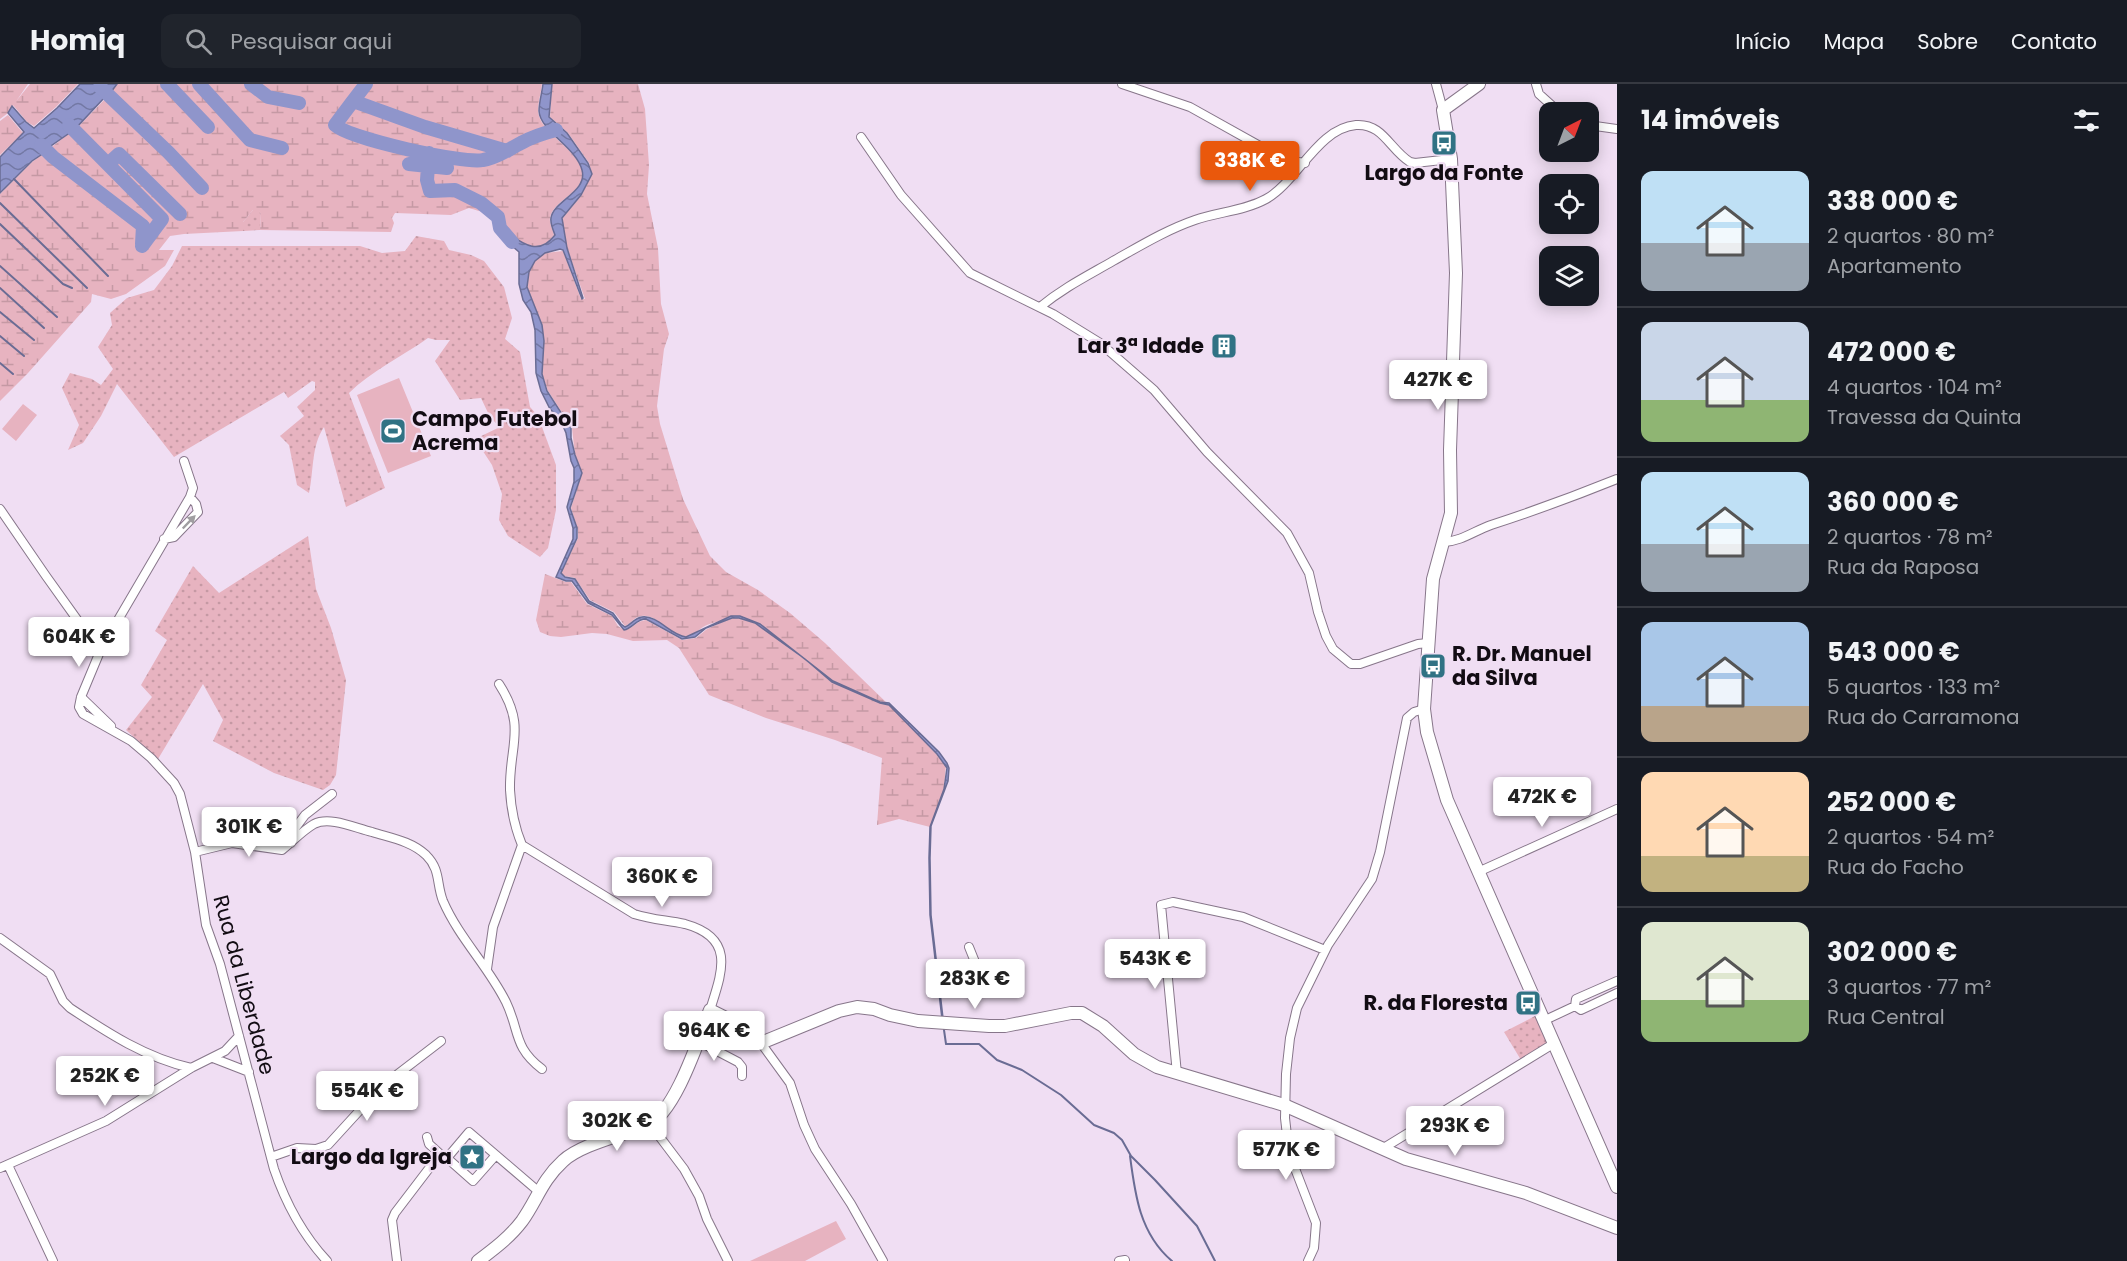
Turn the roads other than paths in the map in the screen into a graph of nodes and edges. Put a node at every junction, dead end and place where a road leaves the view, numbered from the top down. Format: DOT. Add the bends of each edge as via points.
graph roads {
  1 [pos="1122,84"];
  2 [pos="1436,84"];
  3 [pos="1479,84"];
  4 [pos="1536,84"];
  5 [pos="1548,102"];
  6 [pos="1443,110"];
  7 [pos="1599,127"];
  8 [pos="1617,129"];
  9 [pos="861,137"];
  10 [pos="1451,159"];
  11 [pos="1285,160"];
  12 [pos="1305,163"];
  13 [pos="1293,176"];
  14 [pos="1040,308"];
  15 [pos="184,461"];
  16 [pos="1617,479"];
  17 [pos="190,497"];
  18 [pos="0,509"];
  19 [pos="164,539"];
  20 [pos="1444,542"];
  21 [pos="1428,643"];
  22 [pos="100,649"];
  23 [pos="499,684"];
  24 [pos="1424,709"];
  25 [pos="332,794"];
  26 [pos="1617,809"];
  27 [pos="291,843"];
  28 [pos="522,845"];
  29 [pos="195,852"];
  30 [pos="1478,872"];
  31 [pos="0,938"];
  32 [pos="969,947"];
  33 [pos="1326,950"];
  34 [pos="975,962"];
  35 [pos="487,969"];
  36 [pos="1617,981"];
  37 [pos="1617,993"];
  38 [pos="1575,1006"];
  39 [pos="710,1010"];
  40 [pos="1543,1021"];
  41 [pos="239,1036"];
  42 [pos="441,1041"];
  43 [pos="698,1041"];
  44 [pos="761,1043"];
  45 [pos="1553,1044"];
  46 [pos="213,1058"];
  47 [pos="191,1068"];
  48 [pos="542,1069"];
  49 [pos="249,1072"];
  50 [pos="1177,1074"];
  51 [pos="742,1076"];
  52 [pos="1284,1104"];
  53 [pos="651,1124"];
  54 [pos="427,1137"];
  55 [pos="1382,1149"];
  56 [pos="496,1155"];
  57 [pos="444,1156"];
  58 [pos="271,1157"];
  59 [pos="4,1166"];
  60 [pos="1617,1186"];
  61 [pos="538,1191"];
  62 [pos="1617,1228"];
  63 [pos="52,1261"];
  64 [pos="327,1261"];
  65 [pos="397,1261"];
  66 [pos="478,1261"];
  67 [pos="728,1261"];
  68 [pos="883,1261"];
  69 [pos="1308,1261"];
  1 -- 11 [label="street" via="1190,107"];
  2 -- 6 [label="street"];
  3 -- 6 [label="street"];
  4 -- 5 [label="street" via="1539,94"];
  6 -- 10 [label="street"];
  7 -- 8 [label="street"];
  9 -- 14 [label="street" via="901,195 970,273"];
  10 -- 12 [label="street" via="1410,162 1379,131 1358,125 1336,131"];
  10 -- 20 [label="street" via="1456,273 1451,513"];
  11 -- 12 [label="street"];
  11 -- 13 [label="street"];
  12 -- 13 [label="street"];
  13 -- 14 [label="street" via="1260,202 1195,220 1158,236 1057,292"];
  14 -- 21 [label="street" via="1100,343 1154,390 1207,452 1287,533 1309,573 1326,636 1341,657 1360,664"];
  15 -- 17 [label="street" via="193,488"];
  16 -- 20 [label="street" via="1488,526 1459,541"];
  17 -- 19 [label="street, Rua da Liberdade"];
  19 -- 17 [label="street, one-way" via="174,537 198,512"];
  18 -- 22 [label="street"];
  19 -- 22 [label="street, Rua da Liberdade"];
  20 -- 21 [label="street" via="1433,579"];
  21 -- 24 [label="street"];
  22 -- 29 [label="street, Rua da Liberdade" via="81,697 80,711 131,741 174,783"];
  23 -- 28 [label="street" via="510,701 516,725 510,789"];
  24 -- 30 [label="street" via="1426,732 1446,800"];
  24 -- 33 [label="street" via="1407,718 1372,879"];
  25 -- 27 [label="street" via="305,815 290,835"];
  26 -- 30 [label="street"];
  27 -- 29 [label="street" via="282,850 232,843"];
  27 -- 35 [label="street" via="311,826 334,822 406,842 425,854 436,868 443,899"];
  28 -- 35 [label="street" via="493,927"];
  28 -- 39 [label="street" via="634,914 704,931 721,948 722,961"];
  29 -- 41 [label="street, Rua da Liberdade" via="206,925"];
  30 -- 40 [label="street"];
  31 -- 47 [label="street" via="50,974 70,1008 124,1043"];
  32 -- 34 [label="street"];
  33 -- 50 [label="street" via="1243,917 1173,902 1161,905"];
  33 -- 52 [label="street" via="1297,1008"];
  35 -- 48 [label="street" via="507,1004 518,1041 529,1059"];
  36 -- 38 [label="street" via="1576,999"];
  37 -- 38 [label="street" via="1581,1010"];
  38 -- 40 [label="street"];
  39 -- 43 [label="street"];
  39 -- 44 [label="street" via="738,1024"];
  40 -- 45 [label="street"];
  41 -- 46 [label="street"];
  41 -- 49 [label="street, Rua da Liberdade"];
  42 -- 58 [label="street" via="381,1087 328,1145 297,1148"];
  43 -- 51 [label="street" via="738,1062"];
  43 -- 53 [label="street" via="688,1068 663,1112"];
  44 -- 50 [label="street" via="857,1007 918,1021 989,1026 1082,1013 1134,1054"];
  44 -- 68 [label="street" via="790,1083 815,1149"];
  45 -- 55 [label="street"];
  45 -- 60 [label="street"];
  46 -- 47 [label="street"];
  46 -- 49 [label="street"];
  47 -- 59 [label="street" via="106,1121"];
  49 -- 58 [label="street, Rua da Liberdade"];
  50 -- 52 [label="street"];
  52 -- 55 [label="street"];
  52 -- 69 [label="street" via="1289,1153 1316,1223 1314,1248"];
  53 -- 61 [label="street" via="565,1159"];
  53 -- 67 [label="street" via="684,1169"];
  54 -- 57 [label="street" via="429,1144"];
  55 -- 62 [label="street" via="1406,1160 1526,1193"];
  56 -- 57 [label="street" via="470,1132"];
  56 -- 57 [label="street" via="473,1181"];
  56 -- 61 [label="street"];
  57 -- 65 [label="street" via="395,1213 392,1220"];
  58 -- 64 [label="street, Rua da Liberdade" via="285,1199 308,1240"];
  59 -- 63 [label="street"];
  61 -- 66 [label="street" via="524,1219 509,1237"];
}
